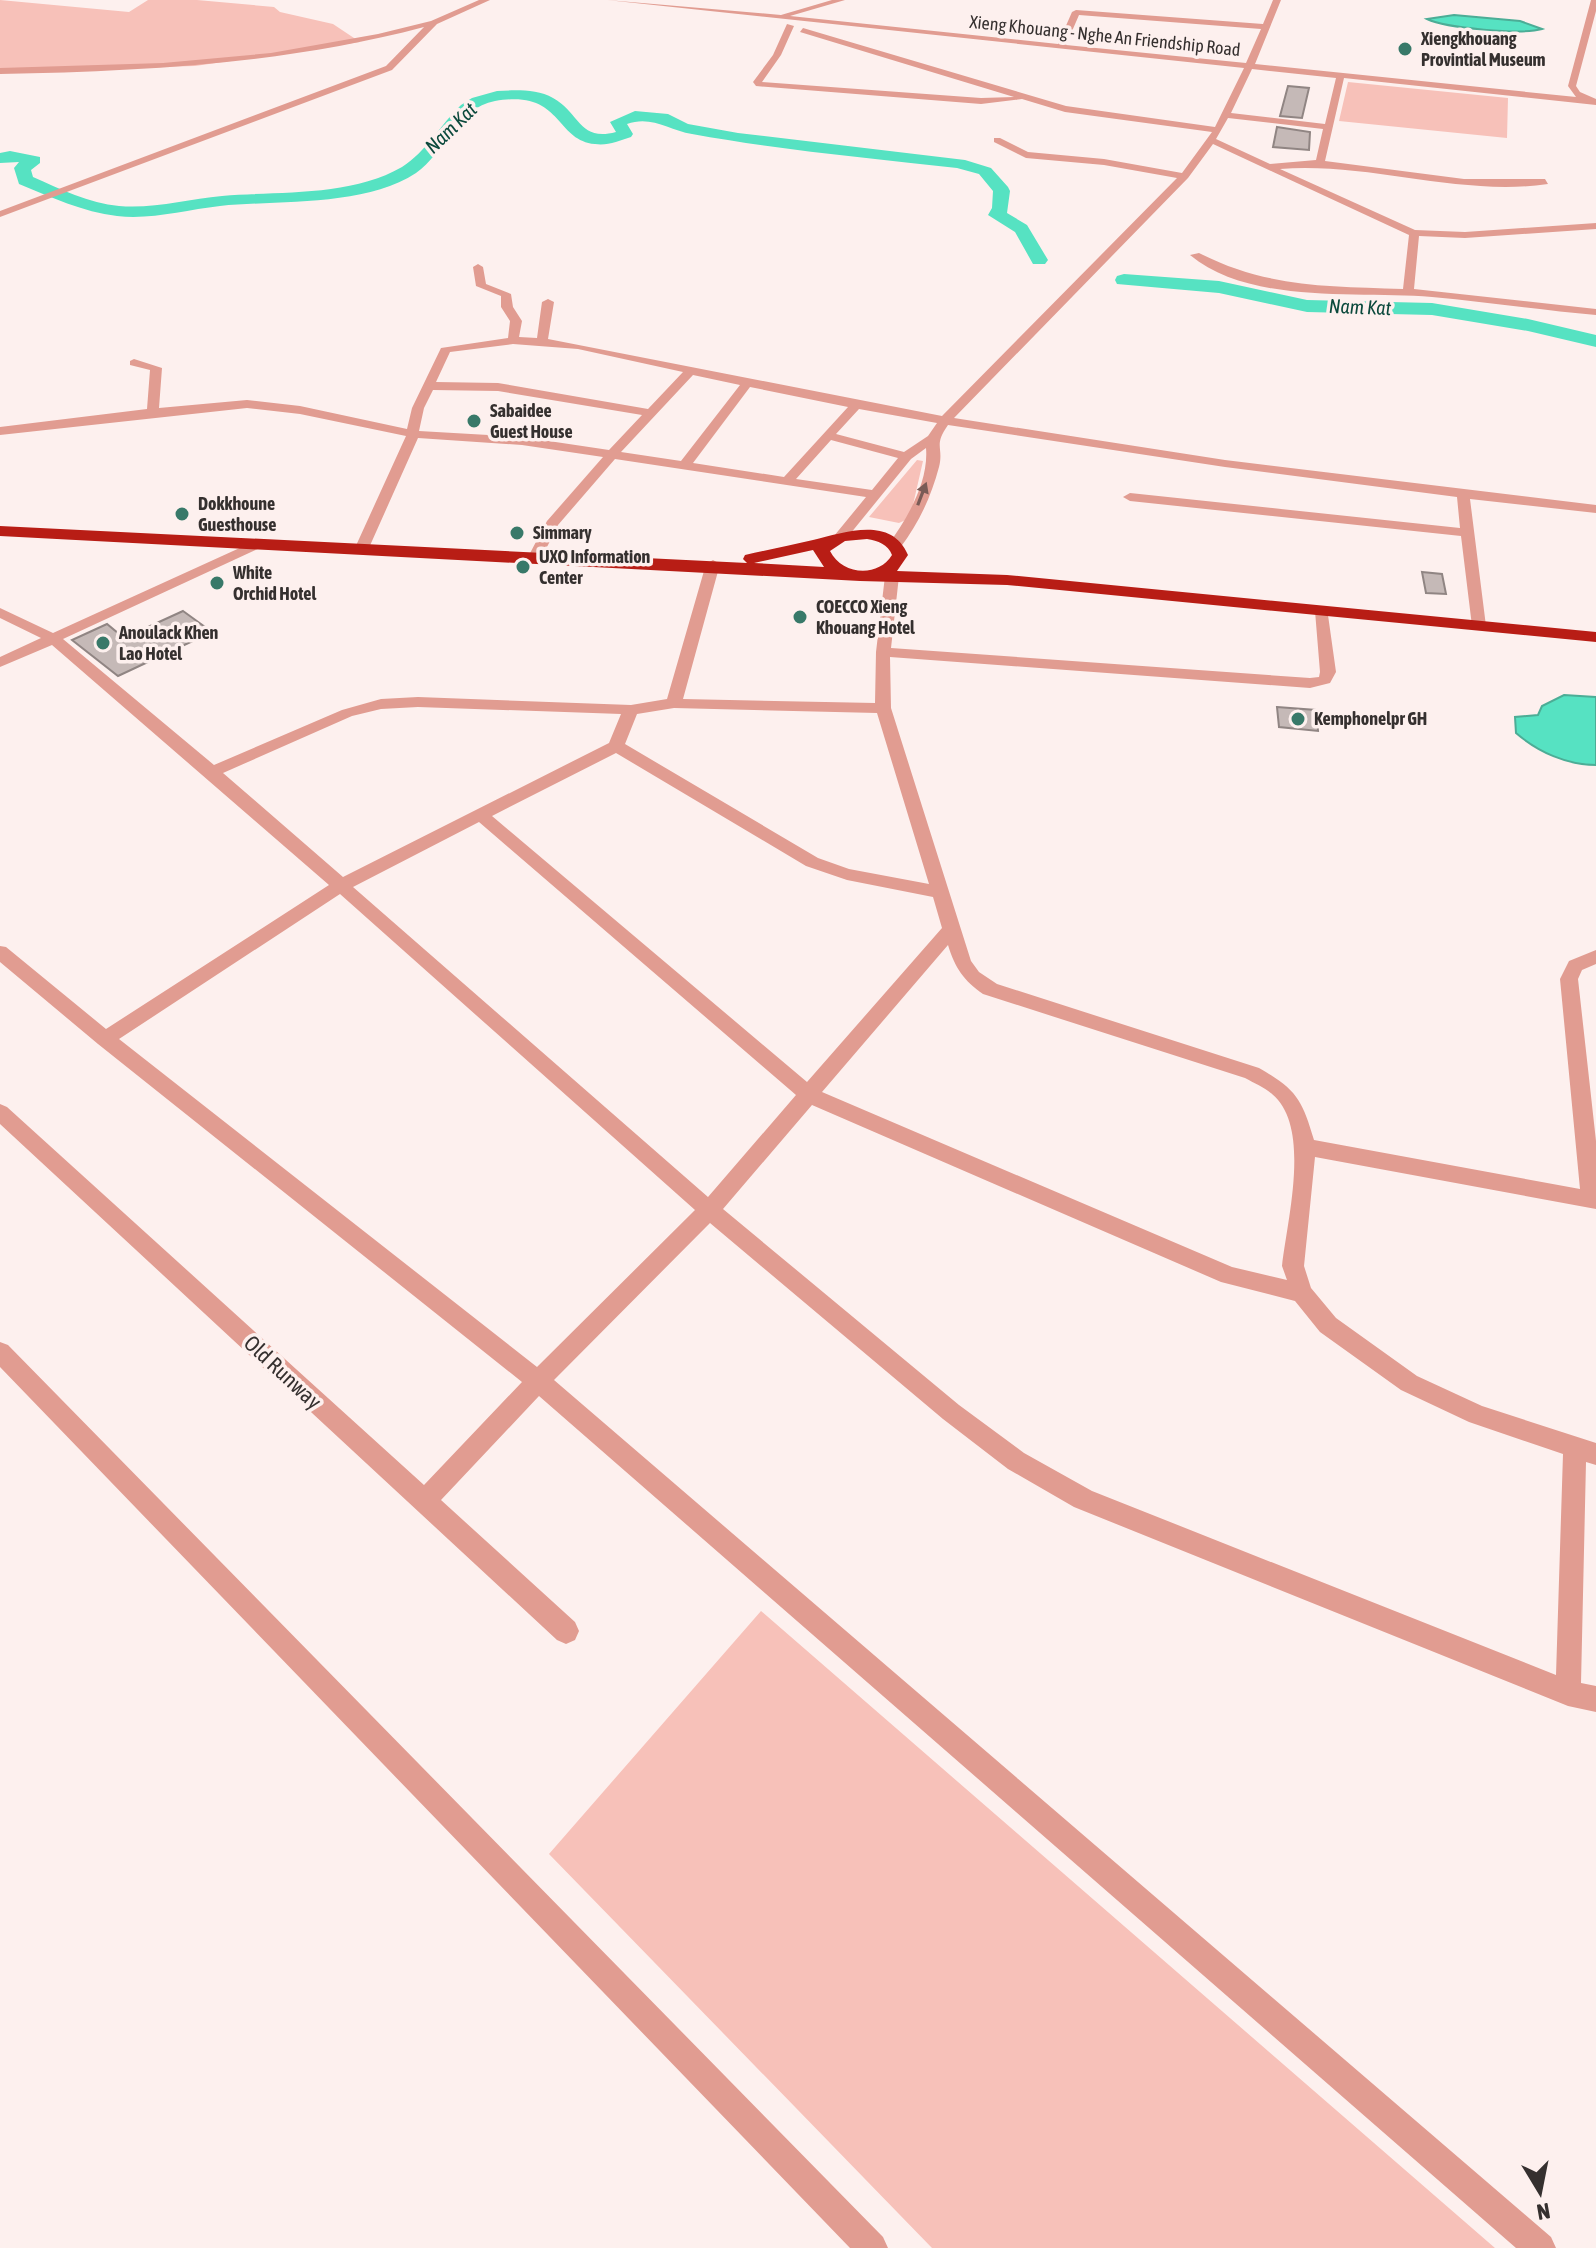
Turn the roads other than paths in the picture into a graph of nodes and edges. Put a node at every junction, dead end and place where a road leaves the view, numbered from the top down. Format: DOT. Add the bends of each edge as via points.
graph roads {
  1 [pos="486,0"];
  2 [pos="611,0"];
  3 [pos="640,0"];
  4 [pos="841,0"];
  5 [pos="1277,0"];
  6 [pos="1595,0"];
  7 [pos="780,17"];
  8 [pos="434,22"];
  9 [pos="790,26"];
  10 [pos="1266,27"];
  11 [pos="1062,45"];
  12 [pos="1250,66"];
  13 [pos="0,71"];
  14 [pos="1340,77"];
  15 [pos="1029,98"];
  16 [pos="1592,101"];
  17 [pos="1224,115"];
  18 [pos="1327,127"];
  19 [pos="1215,136"];
  20 [pos="997,140"];
  21 [pos="1320,163"];
  22 [pos="1270,167"];
  23 [pos="1185,176"];
  24 [pos="1545,182"];
  25 [pos="0,214"];
  26 [pos="1596,226"];
  27 [pos="1414,233"];
  28 [pos="1195,255"];
  29 [pos="478,267"];
  30 [pos="1408,292"];
  31 [pos="548,302"];
  32 [pos="1596,312"];
  33 [pos="542,340"];
  34 [pos="513,341"];
  35 [pos="134,363"];
  36 [pos="692,369"];
  37 [pos="747,383"];
  38 [pos="430,386"];
  39 [pos="856,405"];
  40 [pos="153,412"];
  41 [pos="650,413"];
  42 [pos="945,420"];
  43 [pos="0,431"];
  44 [pos="413,434"];
  45 [pos="828,436"];
  46 [pos="932,439"];
  47 [pos="613,455"];
  48 [pos="906,456"];
  49 [pos="685,465"];
  50 [pos="789,479"];
  51 [pos="873,494"];
  52 [pos="1463,494"];
  53 [pos="1130,497"];
  54 [pos="1596,509"];
  55 [pos="0,531"];
  56 [pos="1468,533"];
  57 [pos="836,539"];
  58 [pos="255,545"];
  59 [pos="361,550"];
  60 [pos="535,557"];
  61 [pos="895,560"];
  62 [pos="720,565"];
  63 [pos="846,573"];
  64 [pos="1322,611"];
  65 [pos="0,612"];
  66 [pos="1479,626"];
  67 [pos="1596,637"];
  68 [pos="54,639"];
  69 [pos="883,652"];
  70 [pos="0,663"];
  71 [pos="674,703"];
  72 [pos="883,708"];
  73 [pos="631,710"];
  74 [pos="616,746"];
  75 [pos="212,772"];
  76 [pos="479,813"];
  77 [pos="340,886"];
  78 [pos="943,893"];
  79 [pos="953,927"];
  80 [pos="0,952"];
  81 [pos="1596,957"];
  82 [pos="105,1039"];
  83 [pos="809,1095"];
  84 [pos="0,1112"];
  85 [pos="1306,1147"];
  86 [pos="1594,1200"];
  87 [pos="709,1210"];
  88 [pos="1302,1293"];
  89 [pos="0,1352"];
  90 [pos="538,1381"];
  91 [pos="1585,1451"];
  92 [pos="424,1501"];
  93 [pos="566,1631"];
  94 [pos="1568,1693"];
  95 [pos="1596,1699"];
  96 [pos="872,2248"];
  97 [pos="1540,2248"];
  1 -- 8 [label="street"];
  2 -- 7 [label="street, Xieng Khouang - Nghe An Friendship Road"];
  3 -- 7 [label="street, Xieng Khouang - Nghe An Friendship Road"];
  4 -- 7 [label="street"];
  5 -- 10 [label="street"];
  6 -- 16 [label="street" via="1572,86"];
  7 -- 9 [label="street"];
  7 -- 11 [label="street, Xieng Khouang - Nghe An Friendship Road"];
  7 -- 12 [label="street, Xieng Khouang - Nghe An Friendship Road"];
  8 -- 13 [label="street" via="360,42 220,63"];
  8 -- 25 [label="street" via="389,68"];
  9 -- 15 [label="street"];
  9 -- 15 [label="street" via="759,84 981,101"];
  10 -- 11 [label="street" via="1076,12"];
  10 -- 12 [label="street"];
  11 -- 12 [label="street, Xieng Khouang - Nghe An Friendship Road"];
  12 -- 14 [label="street, Xieng Khouang - Nghe An Friendship Road"];
  12 -- 16 [label="street, Xieng Khouang - Nghe An Friendship Road"];
  12 -- 17 [label="street"];
  14 -- 16 [label="street, Xieng Khouang - Nghe An Friendship Road"];
  14 -- 18 [label="street"];
  15 -- 19 [label="street"];
  17 -- 18 [label="street"];
  17 -- 19 [label="street"];
  18 -- 21 [label="street"];
  19 -- 22 [label="street"];
  19 -- 23 [label="street"];
  20 -- 23 [label="street" via="1026,155"];
  21 -- 22 [label="street"];
  21 -- 24 [label="street" via="1464,182"];
  22 -- 27 [label="street"];
  23 -- 42 [label="street"];
  26 -- 27 [label="street"];
  27 -- 30 [label="street"];
  28 -- 30 [label="street" via="1236,275 1284,289"];
  29 -- 34 [label="street" via="481,286 506,294 516,321"];
  30 -- 32 [label="street"];
  31 -- 33 [label="street"];
  33 -- 34 [label="street"];
  33 -- 36 [label="street"];
  34 -- 38 [label="street" via="445,350"];
  35 -- 40 [label="street" via="156,368"];
  36 -- 37 [label="street"];
  36 -- 41 [label="street"];
  37 -- 39 [label="street"];
  37 -- 49 [label="street"];
  38 -- 41 [label="street" via="498,387"];
  38 -- 44 [label="street"];
  39 -- 42 [label="street"];
  39 -- 45 [label="street"];
  40 -- 43 [label="street"];
  40 -- 44 [label="street" via="247,404"];
  41 -- 47 [label="street"];
  42 -- 46 [label="street"];
  42 -- 52 [label="street"];
  44 -- 47 [label="street" via="522,441"];
  44 -- 59 [label="street"];
  45 -- 48 [label="street"];
  45 -- 50 [label="street"];
  46 -- 48 [label="street"];
  61 -- 46 [label="street, one-way" via="934,463"];
  47 -- 49 [label="street"];
  47 -- 60 [label="street" via="552,524"];
  48 -- 51 [label="street"];
  49 -- 50 [label="street"];
  50 -- 51 [label="street"];
  51 -- 57 [label="street"];
  52 -- 54 [label="street"];
  52 -- 56 [label="street"];
  53 -- 56 [label="street"];
  55 -- 58 [label="highway"];
  56 -- 66 [label="street"];
  57 -- 61 [label="highway" via="867,534 884,538"];
  57 -- 62 [label="highway"];
  57 -- 63 [label="highway" via="821,550 828,565"];
  58 -- 59 [label="highway"];
  58 -- 68 [label="street"];
  59 -- 60 [label="highway"];
  60 -- 62 [label="highway"];
  61 -- 63 [label="highway" via="870,575"];
  61 -- 64 [label="highway" via="1007,580"];
  61 -- 69 [label="street"];
  62 -- 63 [label="highway"];
  62 -- 71 [label="street"];
  64 -- 66 [label="highway"];
  64 -- 69 [label="street" via="1328,672 1325,680 1310,683"];
  65 -- 68 [label="street"];
  66 -- 67 [label="highway"];
  68 -- 70 [label="street"];
  68 -- 75 [label="street"];
  69 -- 72 [label="street"];
  71 -- 72 [label="street"];
  71 -- 73 [label="street"];
  72 -- 78 [label="street"];
  73 -- 74 [label="street"];
  73 -- 75 [label="street" via="381,704 347,713"];
  74 -- 76 [label="street"];
  74 -- 78 [label="street" via="812,862"];
  75 -- 77 [label="street"];
  76 -- 77 [label="street"];
  76 -- 83 [label="street"];
  77 -- 82 [label="street"];
  77 -- 87 [label="street"];
  78 -- 79 [label="street"];
  79 -- 83 [label="street"];
  79 -- 85 [label="street" via="962,962 990,989 1252,1073 1280,1089 1296,1112"];
  80 -- 82 [label="street"];
  81 -- 86 [label="street" via="1575,966 1569,979"];
  82 -- 90 [label="street"];
  83 -- 87 [label="street"];
  83 -- 88 [label="street" via="1229,1275"];
  84 -- 92 [label="street, Old Runway"];
  85 -- 86 [label="street"];
  85 -- 88 [label="street" via="1293,1266"];
  87 -- 90 [label="street"];
  87 -- 94 [label="street" via="951,1412 1016,1461 1083,1499"];
  88 -- 91 [label="street" via="1328,1325 1409,1383 1477,1415"];
  89 -- 96 [label="street"];
  90 -- 92 [label="street"];
  90 -- 97 [label="street"];
  91 -- 94 [label="street"];
  92 -- 93 [label="street, Old Runway"];
  94 -- 95 [label="street"];
}
